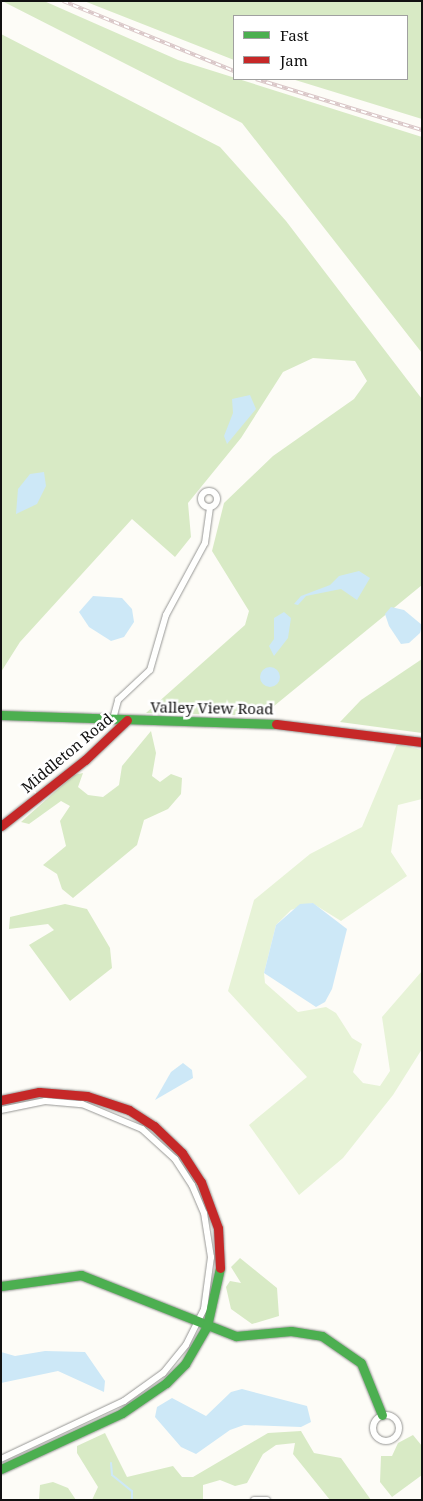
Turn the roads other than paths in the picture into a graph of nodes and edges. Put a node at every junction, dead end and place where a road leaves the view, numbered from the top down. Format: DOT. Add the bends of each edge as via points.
graph roads {
  1 [pos="210,509"];
  2 [pos="1,714"];
  3 [pos="113,719"];
  4 [pos="127,720"];
  5 [pos="422,742"];
  6 [pos="1,826"];
  7 [pos="1,1100"];
  8 [pos="1,1110"];
  9 [pos="175,1152"];
  10 [pos="1,1286"];
  11 [pos="203,1324"];
  12 [pos="382,1416"];
  13 [pos="81,1427"];
  14 [pos="1,1459"];
  15 [pos="1,1469"];
  16 [pos="254,1500"];
  17 [pos="268,1500"];
  1 -- 3 [label="street" via="205,543 166,615 150,670 118,700"];
  2 -- 3 [label="street, Valley View Road"];
  3 -- 4 [label="street, Valley View Road"];
  4 -- 5 [label="street, Valley View Road" via="304,725"];
  4 -- 6 [label="street, Middleton Road" via="86,760"];
  7 -- 9 [label="street" via="55,1092 104,1100 154,1126"];
  8 -- 9 [label="street" via="45,1101 100,1108 142,1129"];
  9 -- 11 [label="street" via="202,1182 218,1228 220,1276"];
  10 -- 11 [label="street" via="81,1275"];
  11 -- 12 [label="street" via="236,1336 299,1331 331,1339 367,1372"];
  11 -- 13 [label="street" via="185,1364 166,1384 133,1407"];
  12 -- 12 [label="street" via="373,1429 388,1440 399,1426 391,1416"];
  13 -- 14 [label="street"];
  13 -- 15 [label="street"];
  16 -- 17 [label="street"];
}
